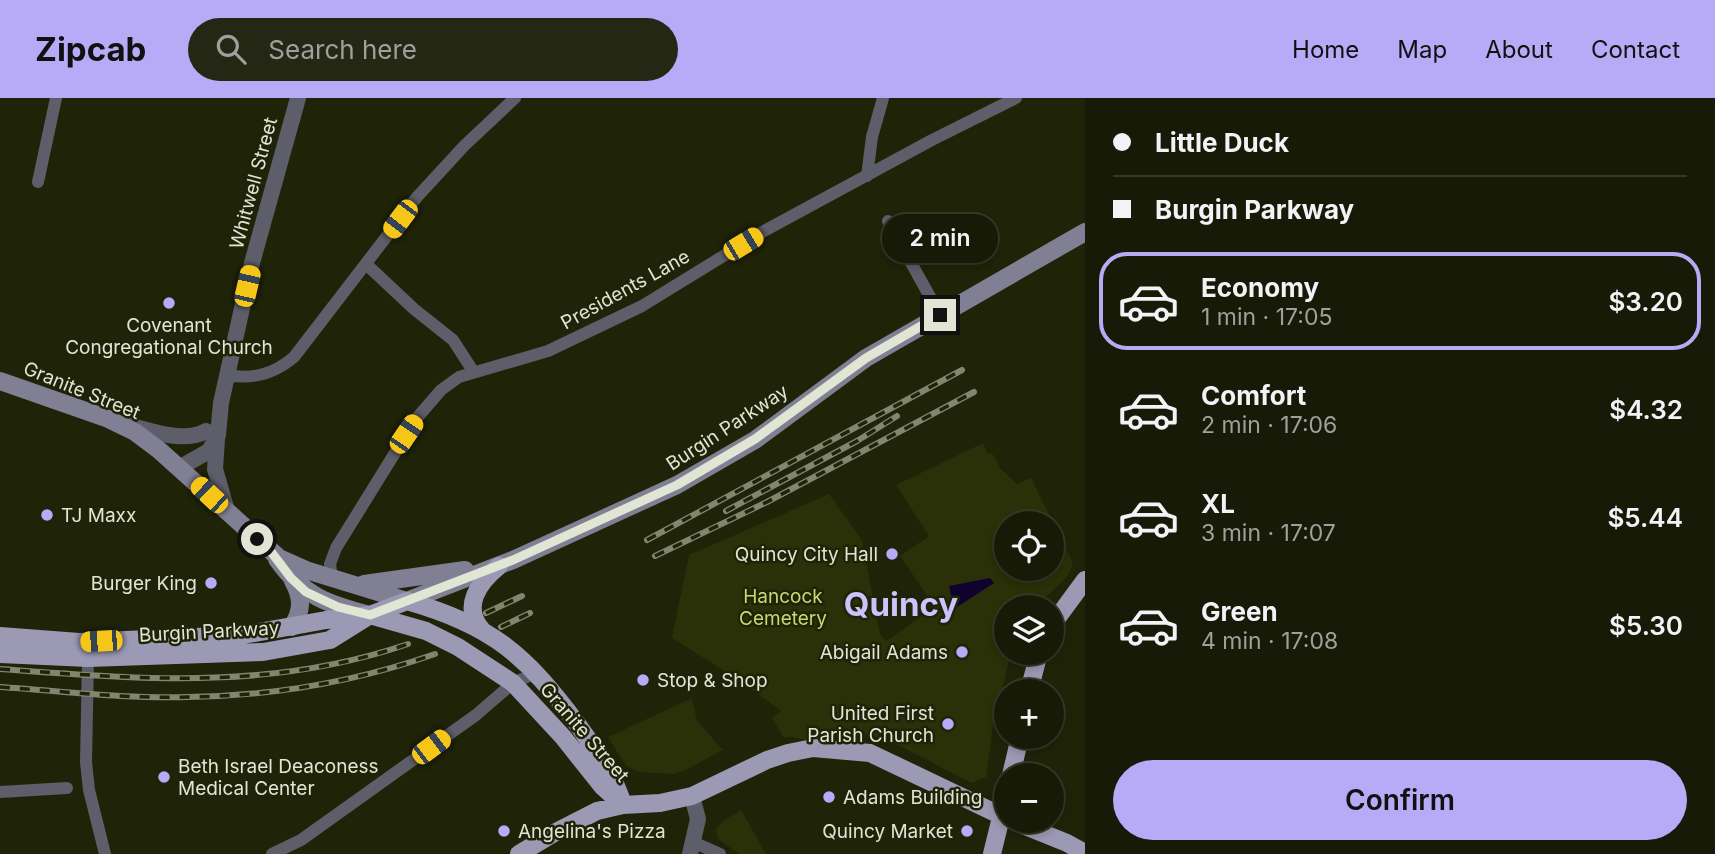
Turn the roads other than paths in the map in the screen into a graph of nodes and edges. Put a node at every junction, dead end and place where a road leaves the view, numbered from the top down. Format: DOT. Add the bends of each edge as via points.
graph roads {
  1 [pos="56,98"];
  2 [pos="298,98"];
  3 [pos="515,98"];
  4 [pos="883,98"];
  5 [pos="1016,98"];
  6 [pos="866,177"];
  7 [pos="38,183"];
  8 [pos="888,220"];
  9 [pos="1085,232"];
  10 [pos="366,264"];
  11 [pos="940,315"];
  12 [pos="473,371"];
  13 [pos="227,375"];
  14 [pos="0,380"];
  15 [pos="116,422"];
  16 [pos="212,433"];
  17 [pos="179,468"];
  18 [pos="227,511"];
  19 [pos="272,553"];
  20 [pos="499,566"];
  21 [pos="291,578"];
  22 [pos="332,578"];
  23 [pos="1085,580"];
  24 [pos="352,584"];
  25 [pos="407,601"];
  26 [pos="1064,609"];
  27 [pos="370,615"];
  28 [pos="292,628"];
  29 [pos="482,630"];
  30 [pos="0,636"];
  31 [pos="0,653"];
  32 [pos="88,665"];
  33 [pos="536,673"];
  34 [pos="513,684"];
  35 [pos="67,788"];
  36 [pos="0,792"];
  37 [pos="692,796"];
  38 [pos="623,805"];
  39 [pos="994,812"];
  40 [pos="1001,833"];
  41 [pos="1042,833"];
  42 [pos="691,848"];
  43 [pos="523,853"];
  44 [pos="1085,853"];
  45 [pos="105,854"];
  46 [pos="272,854"];
  47 [pos="720,854"];
  48 [pos="992,854"];
  1 -- 7 [label="street"];
  2 -- 13 [label="street, Whitwell Street" via="260,232"];
  3 -- 10 [label="street" via="416,197"];
  4 -- 6 [label="street"];
  5 -- 6 [label="street, Presidents Lane"];
  6 -- 12 [label="street, Presidents Lane" via="764,231 642,306 548,351"];
  8 -- 11 [label="street"];
  9 -- 11 [label="main road, Burgin Parkway"];
  10 -- 12 [label="street" via="453,340"];
  10 -- 13 [label="street" via="289,361 262,375"];
  11 -- 20 [label="main road, Burgin Parkway" via="866,358 715,464 658,495"];
  12 -- 22 [label="street, Presidents Lane" via="441,390 416,419 336,548 330,564"];
  13 -- 16 [label="street, Whitwell Street"];
  14 -- 15 [label="main road, Granite Street"];
  15 -- 16 [label="street" via="182,437"];
  15 -- 17 [label="main road, Granite Street" via="144,438"];
  16 -- 17 [label="street, Whitwell Street" via="209,451"];
  16 -- 18 [label="street" via="215,469"];
  17 -- 18 [label="main road, Granite Street"];
  18 -- 19 [label="main road, Granite Street"];
  19 -- 21 [label="main road, Granite Street"];
  19 -- 22 [label="main road, Granite Street"];
  20 -- 24 [label="main road"];
  20 -- 25 [label="main road, Burgin Parkway"];
  20 -- 29 [label="main road" via="473,598 474,619"];
  21 -- 27 [label="main road, Granite Street" via="325,602"];
  21 -- 28 [label="main road" via="301,602"];
  22 -- 24 [label="main road, Granite Street"];
  23 -- 26 [label="main road"];
  24 -- 25 [label="main road, Granite Street"];
  25 -- 27 [label="main road, Burgin Parkway"];
  25 -- 29 [label="main road, Granite Street"];
  27 -- 28 [label="main road, Burgin Parkway"];
  27 -- 32 [label="main road, Burgin Parkway" via="330,640 287,648"];
  27 -- 34 [label="main road, Granite Street" via="442,639"];
  28 -- 30 [label="main road, Burgin Parkway" via="243,635 79,642"];
  29 -- 33 [label="main road, Granite Street" via="512,649"];
  31 -- 32 [label="main road, Burgin Parkway"];
  32 -- 45 [label="street" via="88,776"];
  33 -- 34 [label="street"];
  33 -- 38 [label="main road, Granite Street" via="605,763"];
  34 -- 38 [label="main road, Granite Street"];
  34 -- 46 [label="street" via="302,839"];
  35 -- 36 [label="street"];
  37 -- 38 [label="main road"];
  37 -- 39 [label="main road" via="767,760 819,748 870,753"];
  37 -- 42 [label="street" via="698,819"];
  38 -- 43 [label="main road" via="585,817"];
  40 -- 48 [label="main road"];
  41 -- 44 [label="main road"];
  42 -- 47 [label="street"];
}
